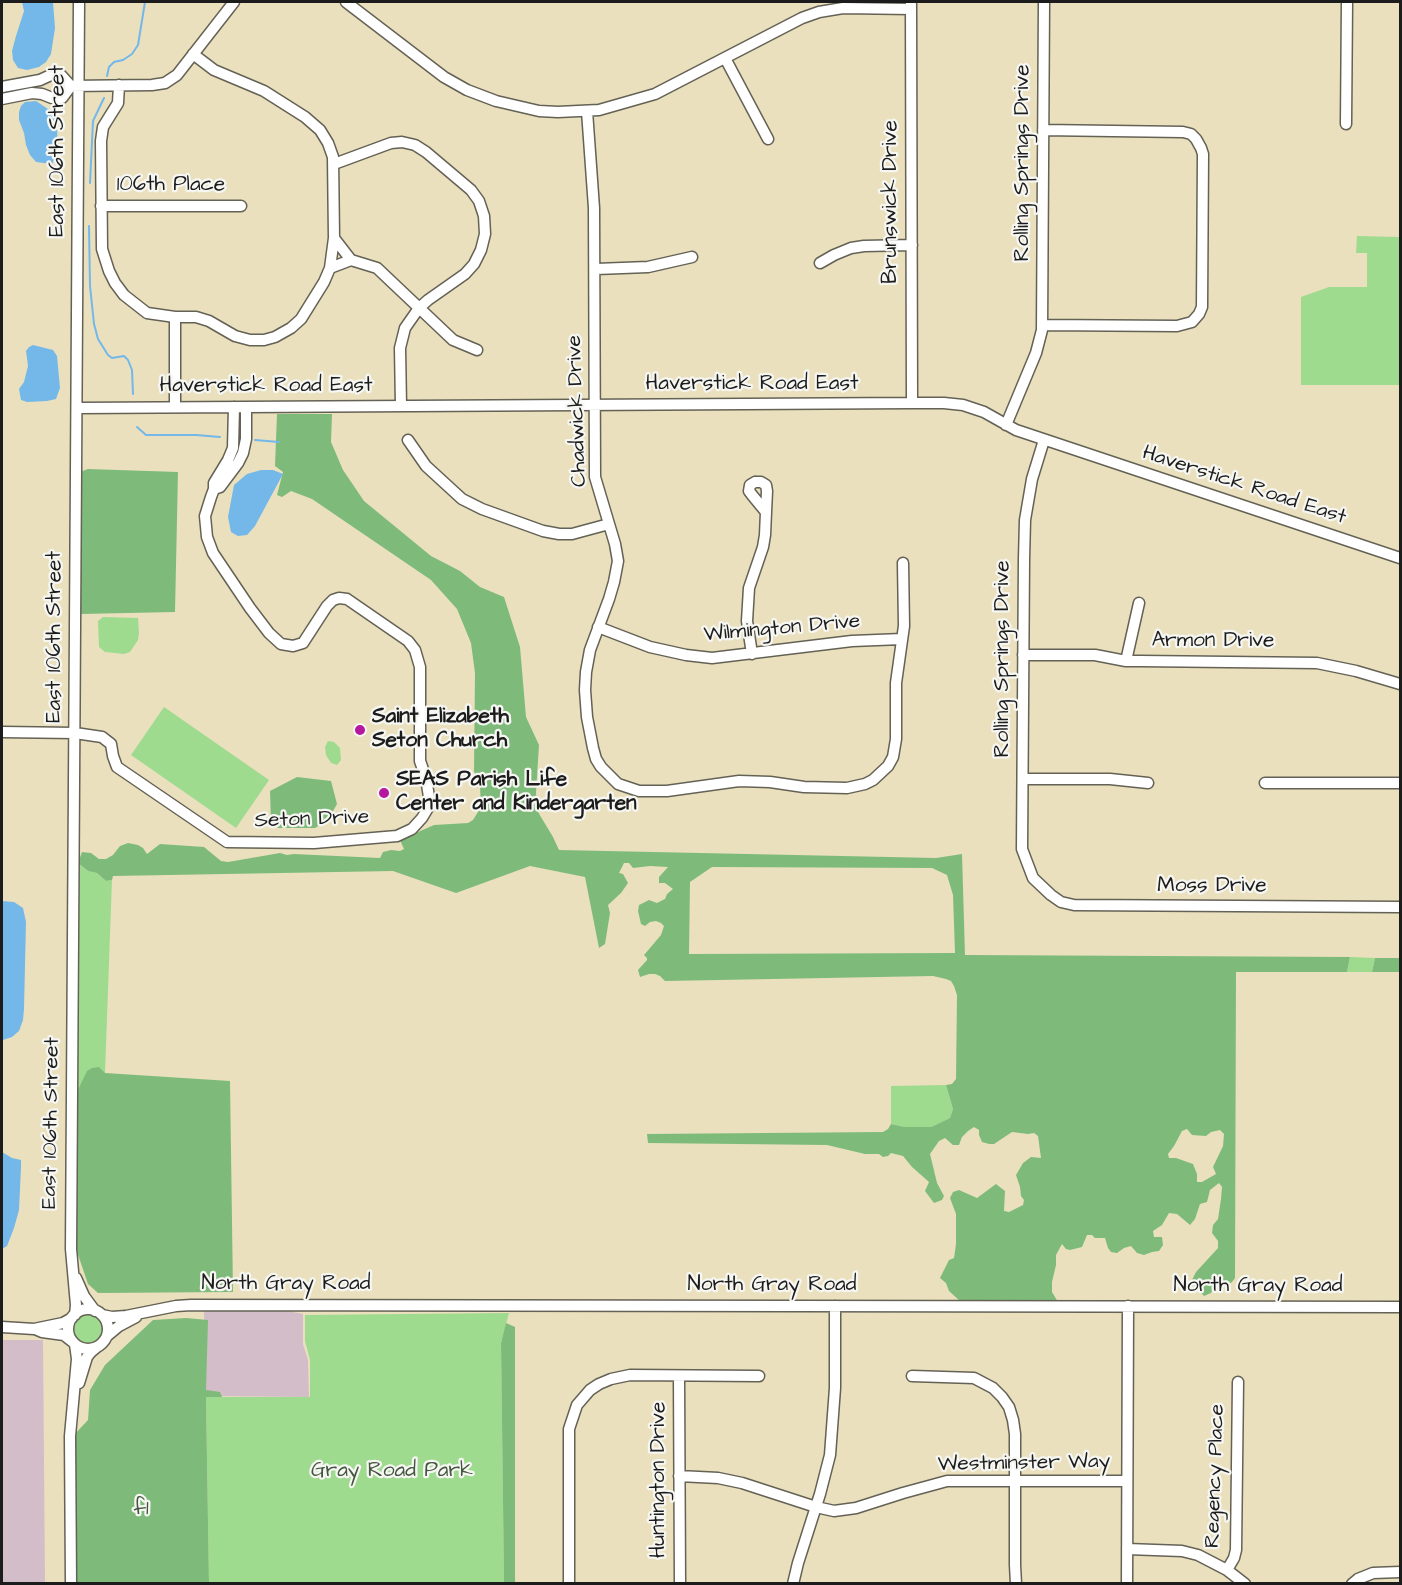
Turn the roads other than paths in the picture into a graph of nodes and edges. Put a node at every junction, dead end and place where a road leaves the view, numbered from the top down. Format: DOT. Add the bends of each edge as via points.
graph roads {
  1 [pos="79,2"];
  2 [pos="234,2"];
  3 [pos="346,2"];
  4 [pos="1044,2"];
  5 [pos="1347,2"];
  6 [pos="911,5"];
  7 [pos="193,54"];
  8 [pos="725,58"];
  9 [pos="75,86"];
  10 [pos="119,86"];
  11 [pos="2,87"];
  12 [pos="2,99"];
  13 [pos="587,111"];
  14 [pos="1346,124"];
  15 [pos="1043,130"];
  16 [pos="768,139"];
  17 [pos="334,164"];
  18 [pos="78,195"];
  19 [pos="101,206"];
  20 [pos="241,206"];
  21 [pos="78,215"];
  22 [pos="334,238"];
  23 [pos="912,245"];
  24 [pos="692,257"];
  25 [pos="351,260"];
  26 [pos="820,263"];
  27 [pos="330,268"];
  28 [pos="596,269"];
  29 [pos="419,308"];
  30 [pos="175,317"];
  31 [pos="1042,325"];
  32 [pos="477,350"];
  33 [pos="912,403"];
  34 [pos="401,406"];
  35 [pos="595,406"];
  36 [pos="175,407"];
  37 [pos="234,407"];
  38 [pos="246,407"];
  39 [pos="77,408"];
  40 [pos="1006,425"];
  41 [pos="408,440"];
  42 [pos="1044,440"];
  43 [pos="214,489"];
  44 [pos="766,512"];
  45 [pos="609,524"];
  46 [pos="1401,558"];
  47 [pos="903,562"];
  48 [pos="1139,603"];
  49 [pos="598,627"];
  50 [pos="902,639"];
  51 [pos="752,654"];
  52 [pos="1023,655"];
  53 [pos="1126,661"];
  54 [pos="1401,684"];
  55 [pos="2,732"];
  56 [pos="75,733"];
  57 [pos="1023,779"];
  58 [pos="1148,783"];
  59 [pos="1265,783"];
  60 [pos="1401,783"];
  61 [pos="1033,878"];
  62 [pos="1401,907"];
  63 [pos="73,1272"];
  64 [pos="835,1306"];
  65 [pos="1128,1306"];
  66 [pos="1401,1307"];
  67 [pos="144,1312"];
  68 [pos="98,1313"];
  69 [pos="74,1316"];
  70 [pos="2,1327"];
  71 [pos="34,1329"];
  72 [pos="107,1336"];
  73 [pos="74,1343"];
  74 [pos="97,1347"];
  75 [pos="679,1376"];
  76 [pos="759,1376"];
  77 [pos="912,1376"];
  78 [pos="1238,1382"];
  79 [pos="75,1394"];
  80 [pos="679,1476"];
  81 [pos="1015,1480"];
  82 [pos="1127,1481"];
  83 [pos="816,1507"];
  84 [pos="1127,1549"];
  85 [pos="1227,1570"];
  86 [pos="1401,1572"];
  87 [pos="71,1584"];
  88 [pos="569,1584"];
  89 [pos="680,1584"];
  90 [pos="793,1584"];
  91 [pos="1016,1584"];
  92 [pos="1127,1584"];
  93 [pos="1245,1584"];
  94 [pos="1352,1584"];
  1 -- 9 [label="street, East 106th Street"];
  2 -- 7 [label="street"];
  3 -- 13 [label="street" via="444,77 467,90 539,111"];
  4 -- 15 [label="street, Rolling Springs Drive"];
  5 -- 14 [label="street"];
  6 -- 8 [label="street" via="819,12"];
  6 -- 23 [label="street, Brunswick Drive"];
  7 -- 10 [label="street" via="177,75 165,83"];
  7 -- 17 [label="street" via="214,70 264,91 305,117 320,130"];
  8 -- 13 [label="street" via="656,94"];
  8 -- 16 [label="street"];
  9 -- 10 [label="street"];
  9 -- 11 [label="street" via="61,75 52,74"];
  9 -- 12 [label="street" via="62,98 32,93"];
  9 -- 18 [label="street, East 106th Street"];
  10 -- 19 [label="street" via="118,103 102,132"];
  13 -- 28 [label="street, Chadwick Drive"];
  15 -- 31 [label="street, Rolling Springs Drive"];
  15 -- 31 [label="street" via="1191,134 1203,154 1203,213 1202,307 1192,322 1177,326"];
  17 -- 22 [label="street"];
  17 -- 29 [label="street" via="391,143 414,145 464,183 479,201 485,234 474,264"];
  18 -- 19 [label="street, 106th Place" via="96,196"];
  18 -- 21 [label="street, East 106th Street"];
  19 -- 20 [label="street, 106th Place"];
  19 -- 21 [label="street, 106th Place" via="96,215"];
  19 -- 30 [label="street" via="102,249 115,283 147,313"];
  21 -- 39 [label="street, East 106th Street"];
  22 -- 25 [label="street"];
  22 -- 27 [label="street"];
  23 -- 26 [label="street" via="850,248"];
  23 -- 33 [label="street, Brunswick Drive"];
  24 -- 28 [label="street" via="648,267"];
  25 -- 27 [label="street"];
  25 -- 29 [label="street" via="377,268"];
  27 -- 30 [label="street" via="301,319 275,337 250,340 196,317"];
  28 -- 35 [label="street, Chadwick Drive"];
  29 -- 32 [label="street" via="453,340"];
  29 -- 34 [label="street" via="402,337"];
  30 -- 36 [label="street"];
  31 -- 40 [label="street, Rolling Springs Drive" via="1036,353"];
  33 -- 35 [label="street, Haverstick Road East"];
  33 -- 40 [label="street, Haverstick Road East" via="963,405"];
  34 -- 35 [label="street, Haverstick Road East"];
  34 -- 38 [label="street, Haverstick Road East"];
  35 -- 45 [label="street, Chadwick Drive" via="595,477"];
  36 -- 37 [label="street, Haverstick Road East"];
  36 -- 39 [label="street, Haverstick Road East"];
  37 -- 38 [label="street, Haverstick Road East"];
  37 -- 43 [label="street, Seton Drive" via="233,448"];
  38 -- 43 [label="street, Seton Drive" via="243,453 220,487"];
  39 -- 56 [label="street, East 106th Street"];
  40 -- 42 [label="street, Haverstick Road East"];
  41 -- 45 [label="street" via="426,466 462,500 482,509 559,534"];
  42 -- 46 [label="street, Haverstick Road East"];
  42 -- 52 [label="street, Rolling Springs Drive" via="1025,520"];
  43 -- 56 [label="street, Seton Drive" via="205,516 209,546 250,608 281,644 298,646 327,606 339,598 347,599 415,650 420,667 420,761 428,788 428,808 412,828 396,836 314,843 227,842 117,767 106,739"];
  44 -- 51 [label="street" via="763,547 749,588 747,621"];
  45 -- 49 [label="street, Chadwick Drive" via="618,561"];
  47 -- 50 [label="street, Chadwick Drive"];
  48 -- 53 [label="street"];
  49 -- 50 [label="street, Chadwick Drive" via="586,681 593,748 610,778 639,791 739,781 847,788 873,780 888,766 895,749 896,683"];
  49 -- 51 [label="street, Wilmington Drive" via="650,647 686,655 712,658"];
  50 -- 51 [label="street, Wilmington Drive"];
  52 -- 53 [label="street, Armon Drive" via="1095,655"];
  52 -- 57 [label="street, Rolling Springs Drive"];
  53 -- 54 [label="street, Armon Drive" via="1317,663"];
  55 -- 56 [label="street"];
  56 -- 63 [label="street, East 106th Street" via="70,1249"];
  57 -- 58 [label="street"];
  57 -- 61 [label="street, Rolling Springs Drive" via="1022,849"];
  59 -- 60 [label="street"];
  61 -- 62 [label="street, Moss Drive" via="1051,896 1074,906"];
  63 -- 68 [label="street, East 106th Street" via="84,1296"];
  63 -- 69 [label="street, East 106th Street"];
  64 -- 65 [label="street, North Gray Road"];
  64 -- 67 [label="street, North Gray Road" via="191,1305"];
  64 -- 83 [label="street" via="831,1455"];
  65 -- 66 [label="street, North Gray Road"];
  65 -- 82 [label="street"];
  67 -- 68 [label="street, North Gray Road" via="112,1317"];
  67 -- 72 [label="street, North Gray Road"];
  68 -- 69 [label="street" via="86,1310"];
  68 -- 72 [label="street" via="108,1325"];
  69 -- 71 [label="street" via="63,1323"];
  69 -- 73 [label="street" via="69,1327"];
  70 -- 71 [label="street"];
  71 -- 73 [label="street" via="64,1335"];
  72 -- 74 [label="street"];
  73 -- 74 [label="street" via="84,1348"];
  73 -- 79 [label="street"];
  74 -- 79 [label="street" via="87,1357"];
  75 -- 76 [label="street"];
  75 -- 80 [label="street, Huntington Drive"];
  75 -- 88 [label="street" via="611,1379 590,1390 577,1405 569,1430"];
  77 -- 81 [label="street" via="974,1378 1002,1397 1013,1420"];
  78 -- 85 [label="street, Regency Place" via="1237,1543"];
  79 -- 87 [label="street" via="70,1426"];
  80 -- 83 [label="street, Westminster Way" via="742,1483"];
  80 -- 89 [label="street, Huntington Drive"];
  81 -- 82 [label="street, Westminster Way"];
  81 -- 83 [label="street, Westminster Way" via="947,1481 856,1508 834,1511"];
  81 -- 91 [label="street"];
  82 -- 84 [label="street"];
  83 -- 90 [label="street"];
  84 -- 85 [label="street" via="1182,1551"];
  84 -- 92 [label="street"];
  85 -- 93 [label="street"];
  86 -- 94 [label="street" via="1373,1573"];
}
